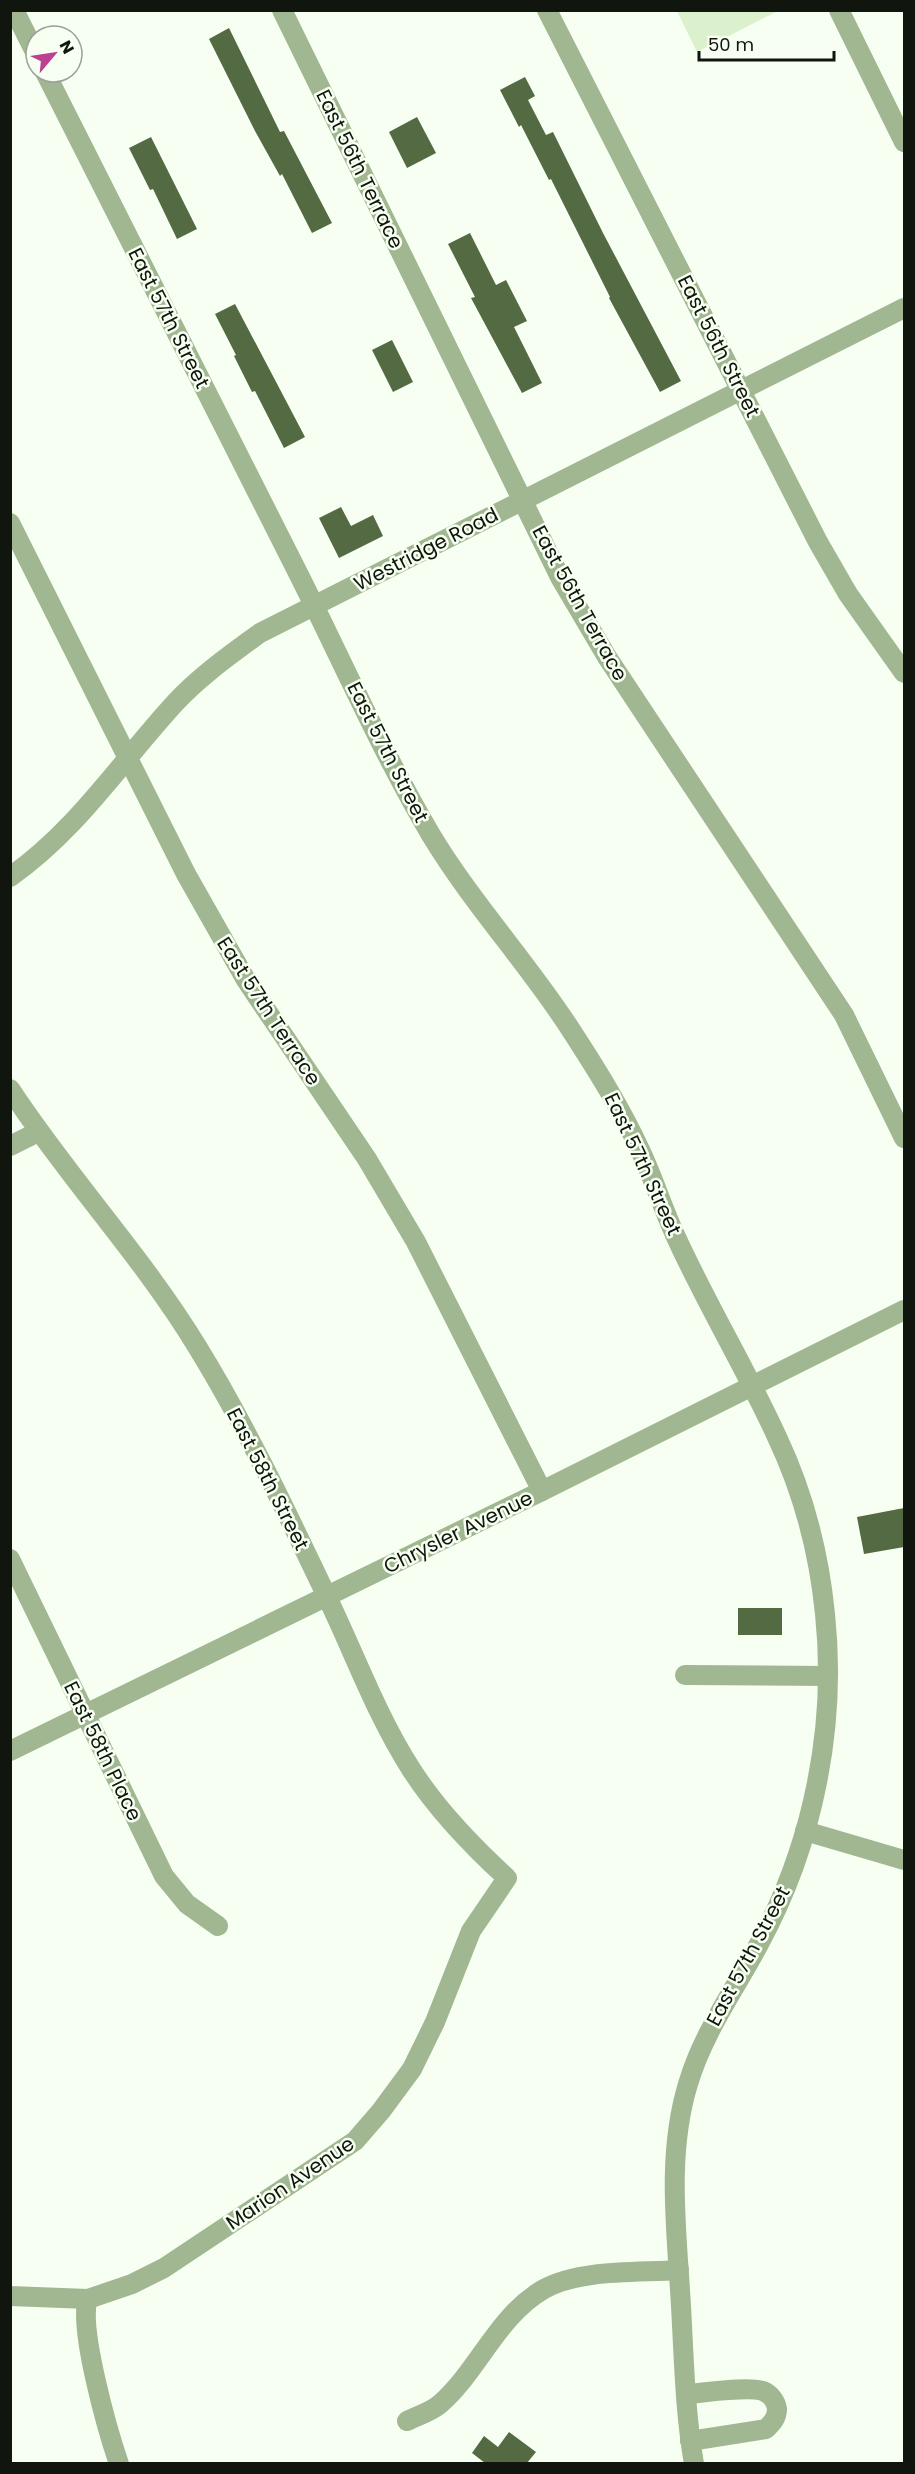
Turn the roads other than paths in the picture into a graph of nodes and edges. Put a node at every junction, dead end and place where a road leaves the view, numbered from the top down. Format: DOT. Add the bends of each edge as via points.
graph roads {
  1 [pos="14,10"];
  2 [pos="282,10"];
  3 [pos="547,10"];
  4 [pos="839,10"];
  5 [pos="24,30"];
  6 [pos="51,84"];
  7 [pos="904,142"];
  8 [pos="904,308"];
  9 [pos="741,390"];
  10 [pos="524,500"];
  11 [pos="10,523"];
  12 [pos="314,605"];
  13 [pos="904,673"];
  14 [pos="129,758"];
  15 [pos="10,877"];
  16 [pos="10,1089"];
  17 [pos="38,1132"];
  18 [pos="904,1138"];
  19 [pos="10,1146"];
  20 [pos="904,1310"];
  21 [pos="753,1386"];
  22 [pos="542,1491"];
  23 [pos="10,1559"];
  24 [pos="327,1596"];
  25 [pos="685,1675"];
  26 [pos="828,1676"];
  27 [pos="86,1714"];
  28 [pos="10,1750"];
  29 [pos="806,1831"];
  30 [pos="904,1860"];
  31 [pos="507,1878"];
  32 [pos="218,1926"];
  33 [pos="680,2270"];
  34 [pos="10,2296"];
  35 [pos="88,2299"];
  36 [pos="686,2394"];
  37 [pos="407,2421"];
  38 [pos="690,2441"];
  39 [pos="119,2463"];
  40 [pos="694,2463"];
  1 -- 5 [label="street"];
  2 -- 10 [label="street, East 56th Terrace"];
  3 -- 9 [label="street, East 56th Street"];
  4 -- 7 [label="street"];
  6 -- 12 [label="street, East 57th Street"];
  8 -- 9 [label="street, Westridge Road"];
  9 -- 10 [label="street, Westridge Road"];
  9 -- 13 [label="street, East 56th Street" via="818,542 848,594"];
  10 -- 12 [label="street, Westridge Road"];
  10 -- 18 [label="street, East 56th Terrace" via="561,579 607,657 844,1016"];
  11 -- 14 [label="street, East 57th Terrace"];
  12 -- 14 [label="street, Westridge Road" via="260,633 215,665 176,702"];
  12 -- 21 [label="street, East 57th Street" via="390,761 433,837 606,1084 642,1152 676,1238"];
  14 -- 15 [label="street, Westridge Road" via="75,822"];
  14 -- 22 [label="street, East 57th Terrace" via="186,874 246,980 367,1159 416,1242"];
  16 -- 17 [label="street, East 58th Street"];
  17 -- 19 [label="street"];
  17 -- 24 [label="street, East 58th Street" via="140,1263 198,1347"];
  20 -- 21 [label="street, Chrysler Avenue"];
  21 -- 22 [label="street, Chrysler Avenue"];
  21 -- 26 [label="street, East 57th Street" via="801,1498 825,1616"];
  22 -- 24 [label="street, Chrysler Avenue"];
  23 -- 27 [label="street, East 58th Place"];
  24 -- 27 [label="street, Chrysler Avenue"];
  24 -- 31 [label="street, East 58th Street" via="410,1768 468,1841"];
  25 -- 26 [label="street"];
  26 -- 29 [label="street, East 57th Street" via="819,1773"];
  27 -- 28 [label="street, Chrysler Avenue"];
  27 -- 32 [label="street, East 58th Place" via="164,1876 188,1904"];
  29 -- 30 [label="street"];
  29 -- 33 [label="street, East 57th Street" via="787,1886 761,1941 710,2028 685,2092 675,2160"];
  31 -- 35 [label="street, Marion Avenue" via="471,1931 435,2022 411,2069 355,2141 164,2268"];
  33 -- 36 [label="street"];
  33 -- 37 [label="street" via="594,2275 544,2289 518,2307 501,2326 455,2390 437,2406"];
  34 -- 35 [label="street, Marion Avenue"];
  35 -- 39 [label="street" via="88,2341 106,2427"];
  36 -- 38 [label="street"];
  36 -- 38 [label="street" via="755,2390 769,2394 777,2409 766,2428"];
  38 -- 40 [label="street"];
}
